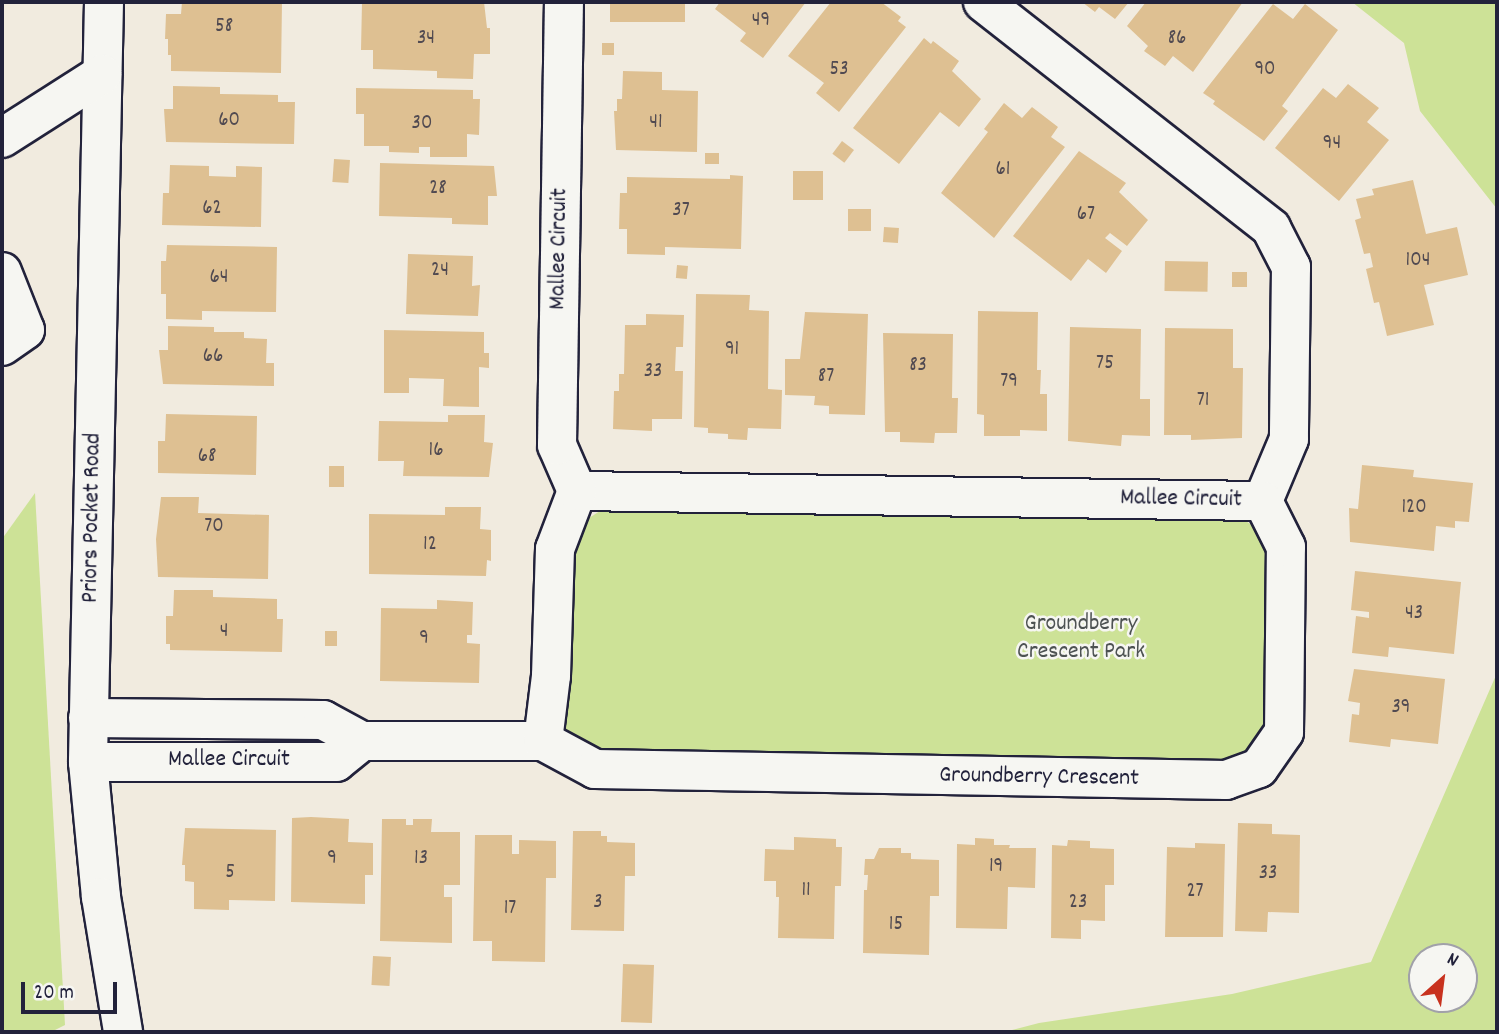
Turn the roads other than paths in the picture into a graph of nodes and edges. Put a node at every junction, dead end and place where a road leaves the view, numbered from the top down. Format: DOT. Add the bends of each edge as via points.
graph roads {
  1 [pos="104,2"];
  2 [pos="564,2"];
  3 [pos="983,2"];
  4 [pos="102,74"];
  5 [pos="2,138"];
  6 [pos="2,272"];
  7 [pos="2,346"];
  8 [pos="577,491"];
  9 [pos="1263,501"];
  10 [pos="88,718"];
  11 [pos="362,741"];
  12 [pos="544,741"];
  13 [pos="89,762"];
  14 [pos="123,1032"];
  1 -- 4 [label="street, Priors Pocket Road"];
  2 -- 8 [label="street, Mallee Circuit" via="556,445"];
  3 -- 9 [label="street, Mallee Circuit" via="1271,228 1291,267 1289,439"];
  4 -- 5 [label="street"];
  4 -- 10 [label="street, Priors Pocket Road"];
  6 -- 7 [label="street" via="25,330"];
  8 -- 9 [label="street, Mallee Circuit"];
  8 -- 12 [label="street" via="555,549"];
  9 -- 12 [label="street, Groundberry Crescent" via="1286,547 1284,732 1259,768 1226,780 595,769"];
  10 -- 11 [label="street, Mallee Circuit" via="323,720"];
  10 -- 13 [label="street, Priors Pocket Road"];
  11 -- 12 [label="street, Mallee Circuit"];
  11 -- 13 [label="street, Mallee Circuit" via="336,762"];
  13 -- 14 [label="street, Priors Pocket Road" via="101,897"];
}
